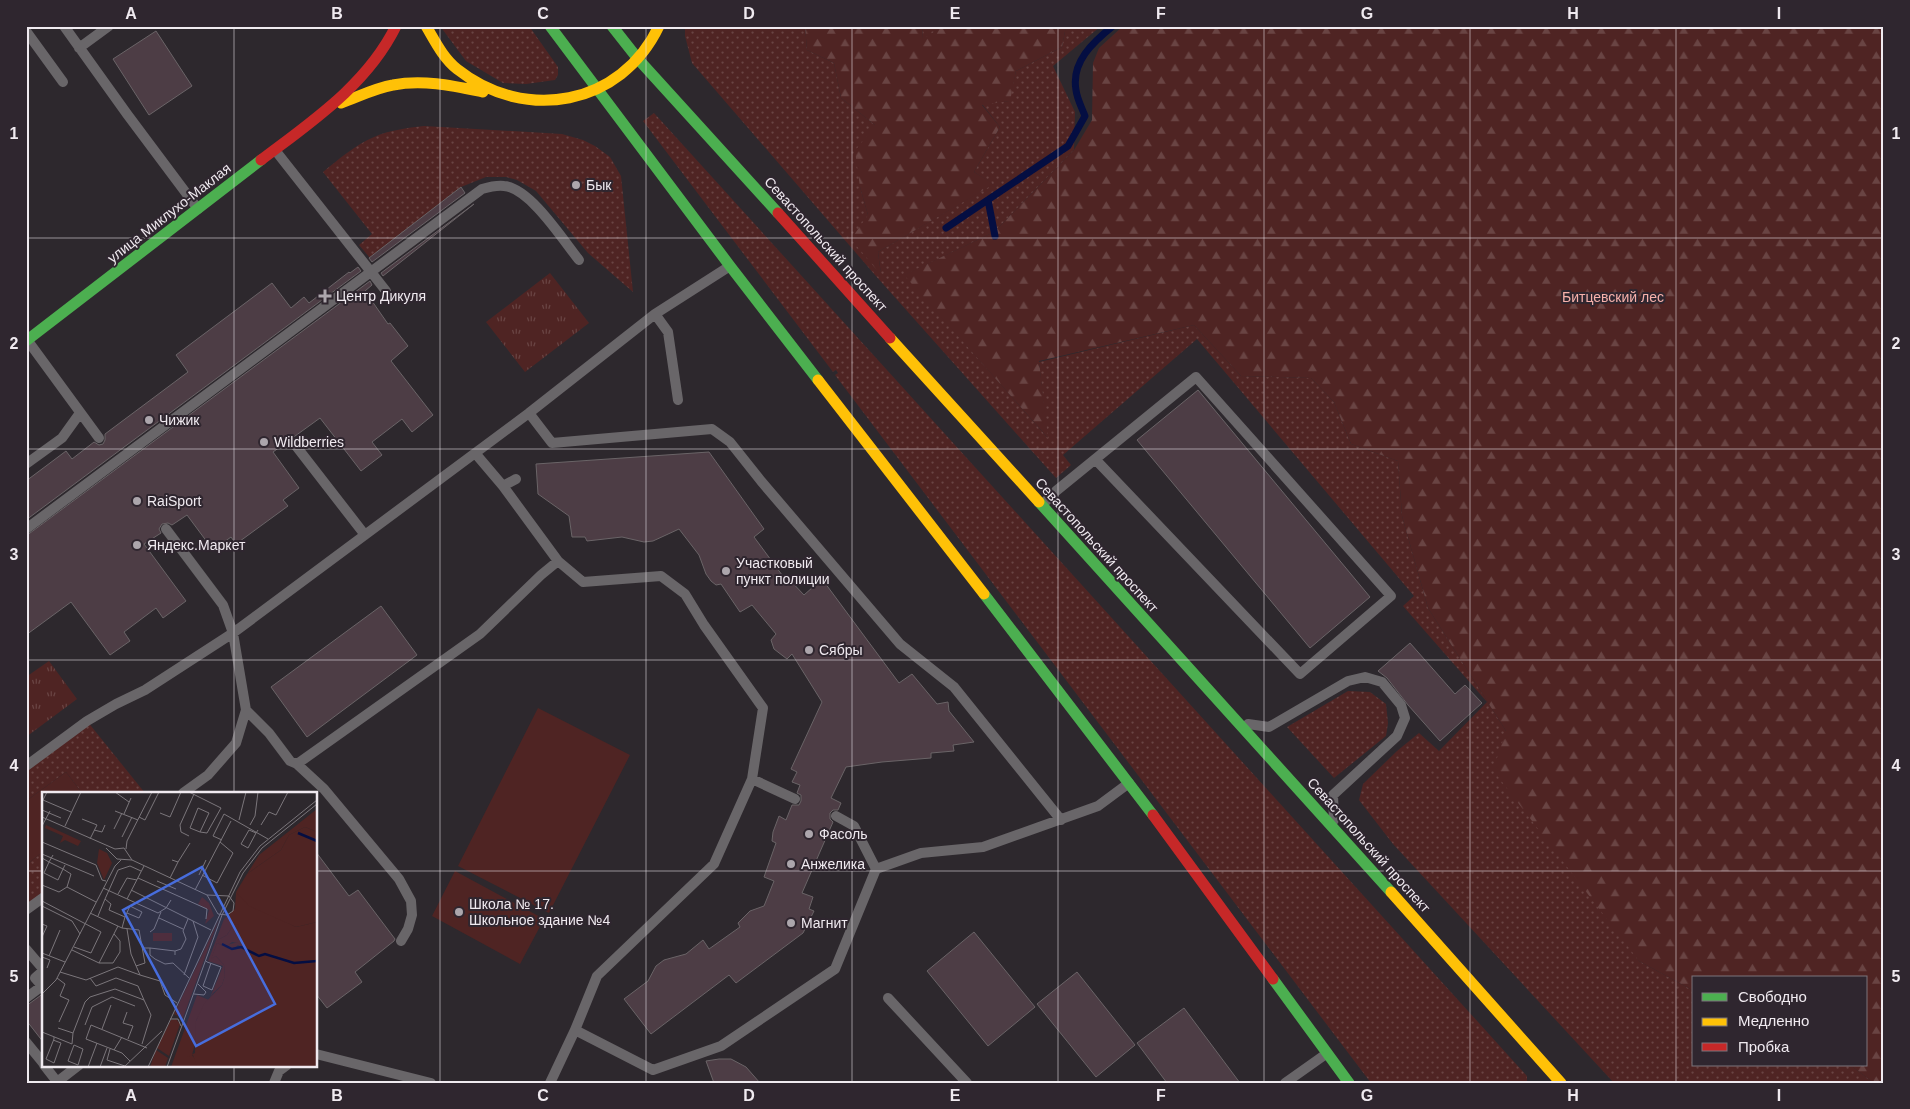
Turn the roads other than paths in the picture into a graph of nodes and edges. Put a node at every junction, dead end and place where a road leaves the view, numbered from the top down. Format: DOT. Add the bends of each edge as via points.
graph roads {
  1 [pos="64,26"];
  2 [pos="109,26"];
  3 [pos="396,26"];
  4 [pos="426,26"];
  5 [pos="550,26"];
  6 [pos="612,26"];
  7 [pos="659,26"];
  8 [pos="26,31"];
  9 [pos="79,48"];
  10 [pos="638,60"];
  11 [pos="63,82"];
  12 [pos="597,90"];
  13 [pos="507,97"];
  14 [pos="329,108"];
  15 [pos="275,150"];
  16 [pos="199,209"];
  17 [pos="580,260"];
  18 [pos="730,266"];
  19 [pos="386,291"];
  20 [pos="655,314"];
  21 [pos="27,340"];
  22 [pos="678,400"];
  23 [pos="80,413"];
  24 [pos="529,413"];
  25 [pos="99,438"];
  26 [pos="296,446"];
  27 [pos="476,453"];
  28 [pos="1095,459"];
  29 [pos="26,464"];
  30 [pos="516,479"];
  31 [pos="503,486"];
  32 [pos="1041,505"];
  33 [pos="26,529"];
  34 [pos="166,529"];
  35 [pos="365,535"];
  36 [pos="558,561"];
  37 [pos="233,632"];
  38 [pos="246,710"];
  39 [pos="1239,723"];
  40 [pos="297,764"];
  41 [pos="26,766"];
  42 [pos="752,779"];
  43 [pos="1130,783"];
  44 [pos="184,792"];
  45 [pos="795,799"];
  46 [pos="836,816"];
  47 [pos="1061,820"];
  48 [pos="1334,828"];
  49 [pos="876,869"];
  50 [pos="42,898"];
  51 [pos="26,910"];
  52 [pos="401,941"];
  53 [pos="26,949"];
  54 [pos="42,968"];
  55 [pos="42,972"];
  56 [pos="42,986"];
  57 [pos="42,986"];
  58 [pos="26,998"];
  59 [pos="888,998"];
  60 [pos="575,1030"];
  61 [pos="26,1042"];
  62 [pos="1327,1054"];
  63 [pos="318,1055"];
  64 [pos="42,1062"];
  65 [pos="45,1066"];
  66 [pos="78,1066"];
  67 [pos="284,1066"];
  68 [pos="58,1082"];
  69 [pos="274,1083"];
  70 [pos="431,1083"];
  71 [pos="550,1083"];
  72 [pos="966,1083"];
  73 [pos="1285,1083"];
  74 [pos="1349,1083"];
  75 [pos="1561,1083"];
  1 -- 9 [label="lane"];
  2 -- 9 [label="lane"];
  3 -- 14 [label="main road, улица Миклухо-Маклая" via="363,75"];
  4 -- 13 [label="main road" via="438,48 457,69"];
  5 -- 12 [label="main road"];
  6 -- 10 [label="main road, Севастопольский проспект"];
  7 -- 10 [label="main road"];
  8 -- 11 [label="lane"];
  9 -- 16 [label="lane"];
  10 -- 12 [label="main road"];
  10 -- 32 [label="main road, Севастопольский проспект"];
  12 -- 13 [label="main road" via="568,100 537,102"];
  12 -- 18 [label="main road"];
  13 -- 14 [label="main road, улица Миклухо-Маклая" via="414,82 373,90"];
  14 -- 15 [label="main road, улица Миклухо-Маклая"];
  15 -- 16 [label="main road, улица Миклухо-Маклая"];
  15 -- 19 [label="lane"];
  16 -- 21 [label="main road, улица Миклухо-Маклая"];
  17 -- 33 [label="lane" via="531,199 520,191 506,186 482,189"];
  18 -- 20 [label="lane"];
  18 -- 43 [label="main road"];
  20 -- 22 [label="lane" via="668,332"];
  20 -- 24 [label="lane"];
  21 -- 23 [label="lane"];
  23 -- 25 [label="lane"];
  23 -- 29 [label="lane" via="62,438"];
  24 -- 27 [label="lane"];
  24 -- 47 [label="lane" via="552,443 712,429 730,442 900,644 954,687"];
  26 -- 35 [label="lane"];
  27 -- 31 [label="lane"];
  27 -- 35 [label="lane"];
  28 -- 28 [label="lane" via="1196,377 1391,596 1300,674"];
  28 -- 32 [label="lane"];
  30 -- 31 [label="lane"];
  31 -- 36 [label="lane"];
  32 -- 39 [label="main road, Севастопольский проспект"];
  34 -- 37 [label="lane" via="223,605"];
  35 -- 37 [label="lane"];
  36 -- 40 [label="lane" via="480,634"];
  36 -- 42 [label="lane" via="583,582 661,576 686,594 762,708"];
  37 -- 38 [label="lane"];
  37 -- 41 [label="lane" via="145,690 87,721"];
  38 -- 40 [label="lane" via="290,761"];
  38 -- 44 [label="lane" via="236,743 208,775"];
  39 -- 48 [label="main road, Севастопольский проспект"];
  39 -- 48 [label="lane" via="1269,727 1348,681 1365,677 1382,682 1401,705 1405,718 1397,736 1333,795"];
  40 -- 52 [label="lane" via="324,789 399,879 411,901 412,915"];
  42 -- 45 [label="lane"];
  42 -- 60 [label="lane" via="714,864 597,976"];
  43 -- 47 [label="lane" via="1098,806"];
  43 -- 62 [label="main road"];
  46 -- 49 [label="lane" via="854,826"];
  47 -- 49 [label="lane" via="983,847 921,853"];
  48 -- 75 [label="main road, Севастопольский проспект"];
  49 -- 60 [label="lane" via="835,969 721,1046 652,1070"];
  50 -- 51 [label="lane"];
  53 -- 54 [label="lane"];
  55 -- 56 [label="lane" via="35,978"];
  57 -- 58 [label="lane"];
  59 -- 72 [label="lane"];
  60 -- 71 [label="lane"];
  61 -- 64 [label="lane"];
  62 -- 73 [label="lane"];
  62 -- 74 [label="main road"];
  63 -- 70 [label="lane"];
  65 -- 68 [label="lane"];
  66 -- 68 [label="lane"];
  67 -- 69 [label="lane"];
}
